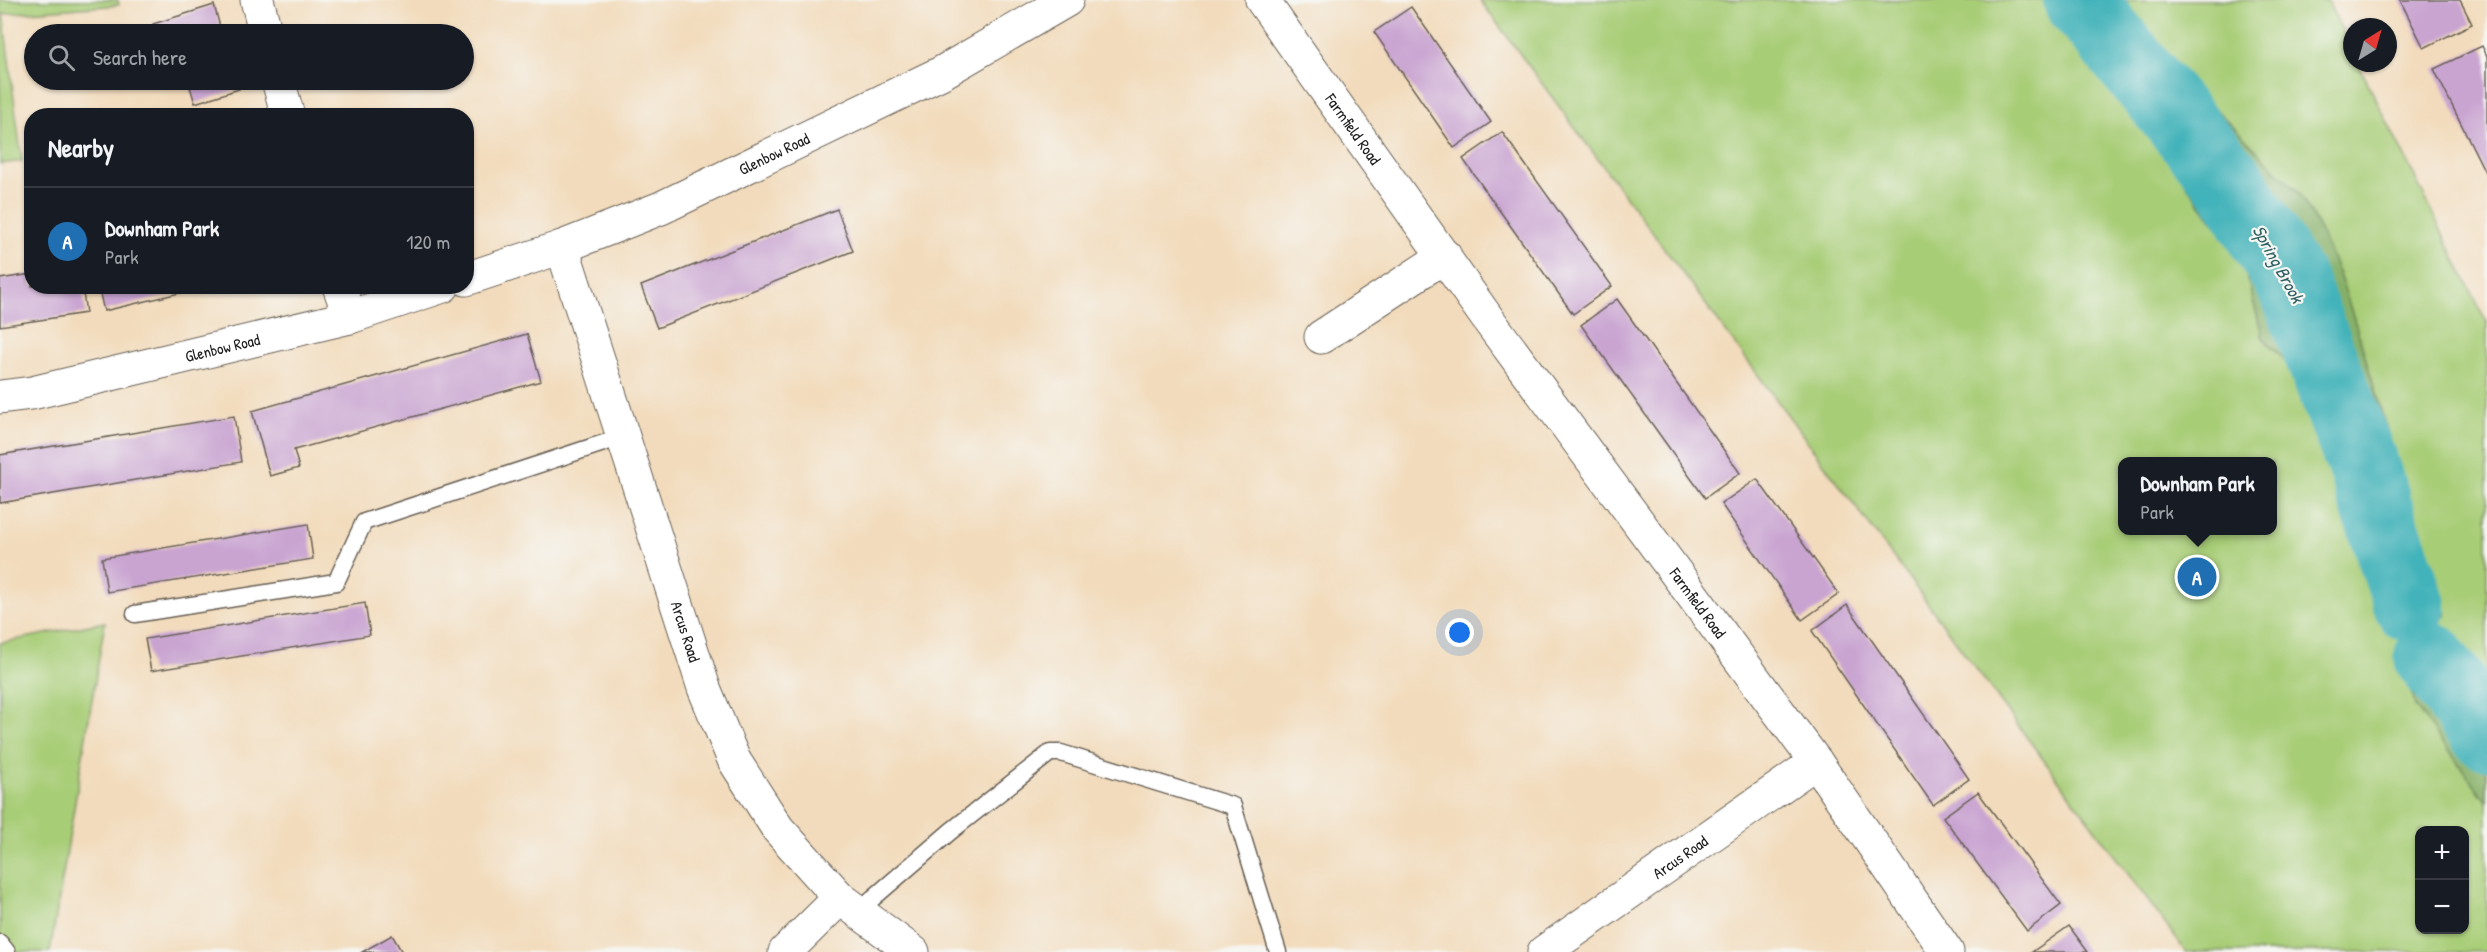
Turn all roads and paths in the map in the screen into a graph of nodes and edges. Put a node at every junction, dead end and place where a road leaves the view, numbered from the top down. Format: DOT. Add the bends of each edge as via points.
graph roads {
  1 [pos="257,0"];
  2 [pos="1067,0"];
  3 [pos="1262,0"];
  4 [pos="263,24"];
  5 [pos="281,90"];
  6 [pos="286,108"];
  7 [pos="562,248"];
  8 [pos="1445,256"];
  9 [pos="474,276"];
  10 [pos="342,294"];
  11 [pos="419,294"];
  12 [pos="350,317"];
  13 [pos="1320,337"];
  14 [pos="0,397"];
  15 [pos="622,437"];
  16 [pos="135,614"];
  17 [pos="1816,762"];
  18 [pos="849,905"];
  19 [pos="0,943"];
  20 [pos="7,952"];
  21 [pos="784,952"];
  22 [pos="913,952"];
  23 [pos="1278,952"];
  24 [pos="1544,952"];
  25 [pos="1947,952"];
  1 -- 4 [label="street"];
  2 -- 7 [label="street, Glenbow Road" via="943,72 661,208"];
  3 -- 8 [label="street, Farmfield Road"];
  5 -- 6 [label="street"];
  7 -- 9 [label="street, Glenbow Road"];
  7 -- 15 [label="street, Arcus Road"];
  8 -- 13 [label="street"];
  8 -- 17 [label="street, Farmfield Road"];
  10 -- 12 [label="street"];
  11 -- 12 [label="street, Glenbow Road"];
  12 -- 14 [label="street, Glenbow Road" via="32,393"];
  15 -- 16 [label="lane" via="364,522 336,582"];
  15 -- 18 [label="street, Arcus Road" via="704,688 734,760 778,829"];
  17 -- 24 [label="street, Arcus Road"];
  17 -- 25 [label="street, Farmfield Road"];
  18 -- 21 [label="street"];
  18 -- 22 [label="street, Arcus Road"];
  18 -- 23 [label="lane" via="1050,753 1061,753 1233,806"];
  19 -- 20 [label="lane"];
}
